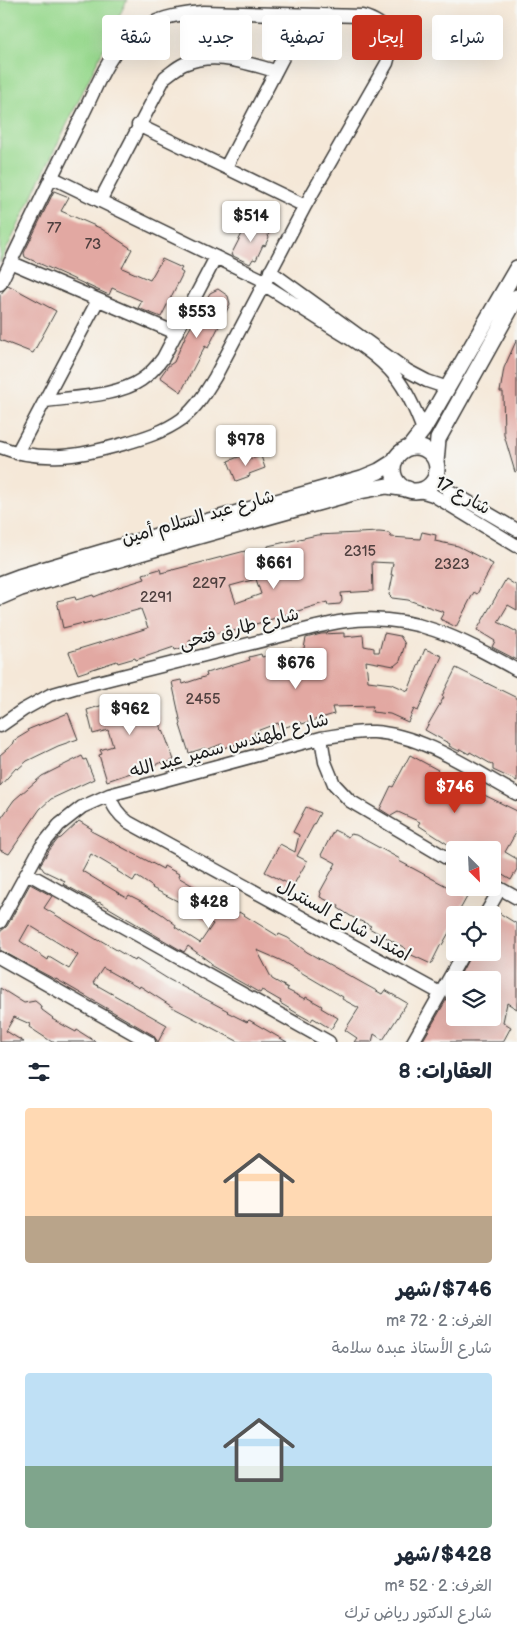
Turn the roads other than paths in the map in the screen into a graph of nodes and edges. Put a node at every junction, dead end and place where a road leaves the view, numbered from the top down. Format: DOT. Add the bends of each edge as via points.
graph roads {
  1 [pos="237,6"];
  2 [pos="305,15"];
  3 [pos="342,16"];
  4 [pos="282,60"];
  5 [pos="276,71"];
  6 [pos="138,125"];
  7 [pos="226,167"];
  8 [pos="51,177"];
  9 [pos="100,201"];
  10 [pos="305,206"];
  11 [pos="216,257"];
  12 [pos="10,262"];
  13 [pos="517,268"];
  14 [pos="266,279"];
  15 [pos="0,284"];
  16 [pos="517,297"];
  17 [pos="98,300"];
  18 [pos="176,333"];
  19 [pos="366,345"];
  20 [pos="448,388"];
  21 [pos="46,401"];
  22 [pos="423,430"];
  23 [pos="0,447"];
  24 [pos="409,448"];
  25 [pos="17,453"];
  26 [pos="395,461"];
  27 [pos="437,466"];
  28 [pos="413,490"];
  29 [pos="517,530"];
  30 [pos="179,535"];
  31 [pos="517,546"];
  32 [pos="0,584"];
  33 [pos="0,597"];
  34 [pos="517,670"];
  35 [pos="0,726"];
  36 [pos="321,738"];
  37 [pos="517,794"];
  38 [pos="109,795"];
  39 [pos="446,858"];
  40 [pos="27,872"];
  41 [pos="501,890"];
  42 [pos="517,898"];
  43 [pos="0,922"];
  44 [pos="0,958"];
  45 [pos="459,961"];
  46 [pos="440,994"];
  47 [pos="149,1042"];
  48 [pos="329,1042"];
  49 [pos="413,1042"];
  1 -- 2 [label="street"];
  1 -- 8 [label="street" via="178,14 154,22 132,35 114,54"];
  3 -- 10 [label="street" via="374,19 390,38 391,51 381,75"];
  4 -- 5 [label="street"];
  5 -- 6 [label="street" via="227,58 204,58 183,64 165,77"];
  5 -- 7 [label="street"];
  6 -- 7 [label="street"];
  6 -- 9 [label="street"];
  7 -- 10 [label="street"];
  8 -- 9 [label="street"];
  8 -- 12 [label="street"];
  9 -- 11 [label="street"];
  10 -- 14 [label="street"];
  11 -- 14 [label="street"];
  11 -- 18 [label="street"];
  12 -- 15 [label="street"];
  12 -- 17 [label="street"];
  13 -- 20 [label="street"];
  14 -- 19 [label="street"];
  14 -- 25 [label="street" via="215,377 201,400 183,418 161,432 75,456 44,457"];
  16 -- 27 [label="street" via="438,439"];
  17 -- 18 [label="street"];
  17 -- 21 [label="street"];
  18 -- 21 [label="street" via="154,370 127,388"];
  19 -- 20 [label="street" via="427,381"];
  19 -- 22 [label="street" via="403,387"];
  20 -- 22 [label="street"];
  21 -- 25 [label="street"];
  22 -- 24 [label="street"];
  23 -- 25 [label="street"];
  24 -- 26 [label="street"];
  24 -- 27 [label="street" via="423,448 433,456"];
  26 -- 28 [label="street" via="394,475"];
  26 -- 30 [label="street, شارع عبد السلام أمين" via="362,478"];
  27 -- 28 [label="street" via="429,485"];
  27 -- 29 [label="street, شارع 17" via="440,481 448,490"];
  28 -- 30 [label="street, شارع عبد السلام أمين" via="387,486 373,488"];
  28 -- 31 [label="street, شارع 17" via="433,495"];
  30 -- 32 [label="street, شارع عبد السلام أمين"];
  30 -- 33 [label="street, شارع عبد السلام أمين"];
  34 -- 35 [label="street, شارع طارق فتحى" via="440,631 378,619 347,621 50,695"];
  36 -- 37 [label="street, شارع المهندس سمير عبد الله" via="366,732 402,736 428,745"];
  36 -- 38 [label="street, شارع المهندس سمير عبد الله"];
  36 -- 39 [label="street" via="334,784 350,802"];
  38 -- 40 [label="street, شارع المهندس سمير عبد الله" via="82,807 59,825"];
  38 -- 46 [label="street, امتداد شارع السنترال" via="116,810 128,822"];
  40 -- 43 [label="street, شارع المهندس سمير عبد الله"];
  40 -- 48 [label="street"];
  41 -- 42 [label="street"];
  44 -- 47 [label="street"];
  45 -- 46 [label="street"];
  46 -- 49 [label="street"];
}
